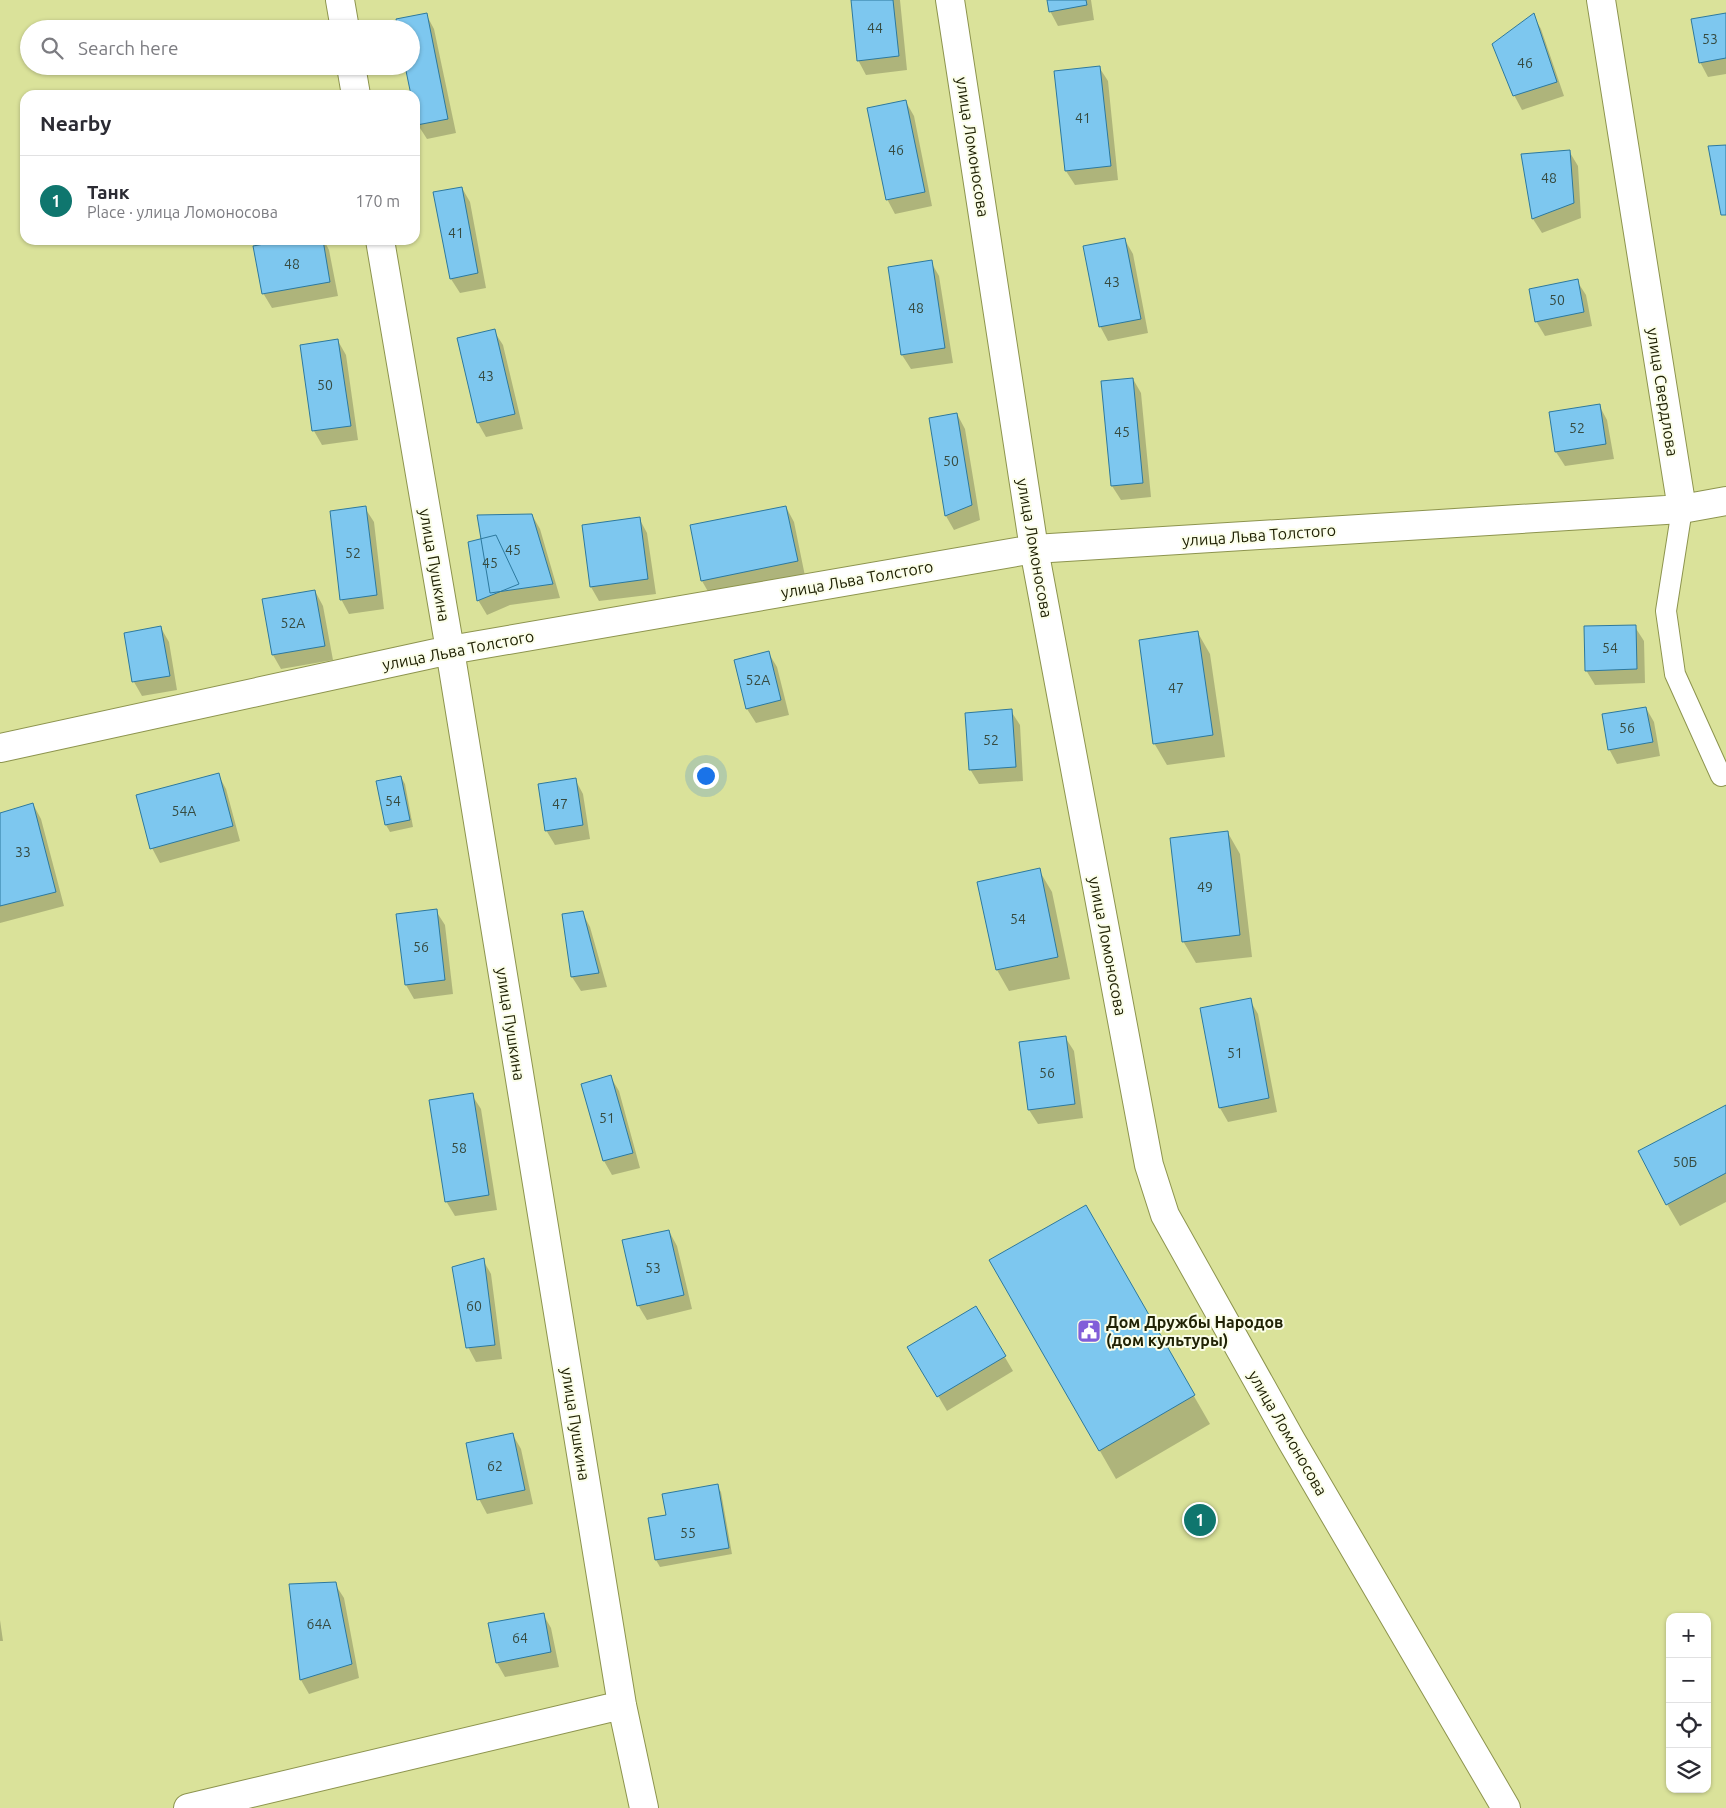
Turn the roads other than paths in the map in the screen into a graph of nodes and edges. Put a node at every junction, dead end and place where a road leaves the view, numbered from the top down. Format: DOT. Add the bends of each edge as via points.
graph roads {
  1 [pos="340,0"];
  2 [pos="950,0"];
  3 [pos="1601,0"];
  4 [pos="343,20"];
  5 [pos="353,75"];
  6 [pos="355,90"];
  7 [pos="381,245"];
  8 [pos="1726,501"];
  9 [pos="1682,509"];
  10 [pos="1034,549"];
  11 [pos="450,650"];
  12 [pos="0,748"];
  13 [pos="1721,776"];
  14 [pos="622,1705"];
  15 [pos="188,1808"];
  16 [pos="644,1808"];
  17 [pos="1506,1808"];
  1 -- 4 [label="street"];
  2 -- 10 [label="street, улица Ломоносова"];
  3 -- 9 [label="street, улица Свердлова"];
  5 -- 6 [label="street"];
  7 -- 11 [label="street, улица Пушкина"];
  8 -- 9 [label="street, улица Льва Толстого"];
  9 -- 10 [label="street, улица Льва Толстого"];
  9 -- 13 [label="lane, улица Свердлова" via="1666,611 1675,674"];
  10 -- 11 [label="street, улица Льва Толстого"];
  10 -- 17 [label="street, улица Ломоносова" via="1149,1164 1165,1215 1291,1440"];
  11 -- 12 [label="street, улица Льва Толстого"];
  11 -- 14 [label="street, улица Пушкина"];
  14 -- 15 [label="street"];
  14 -- 16 [label="street, улица Пушкина"];
}
